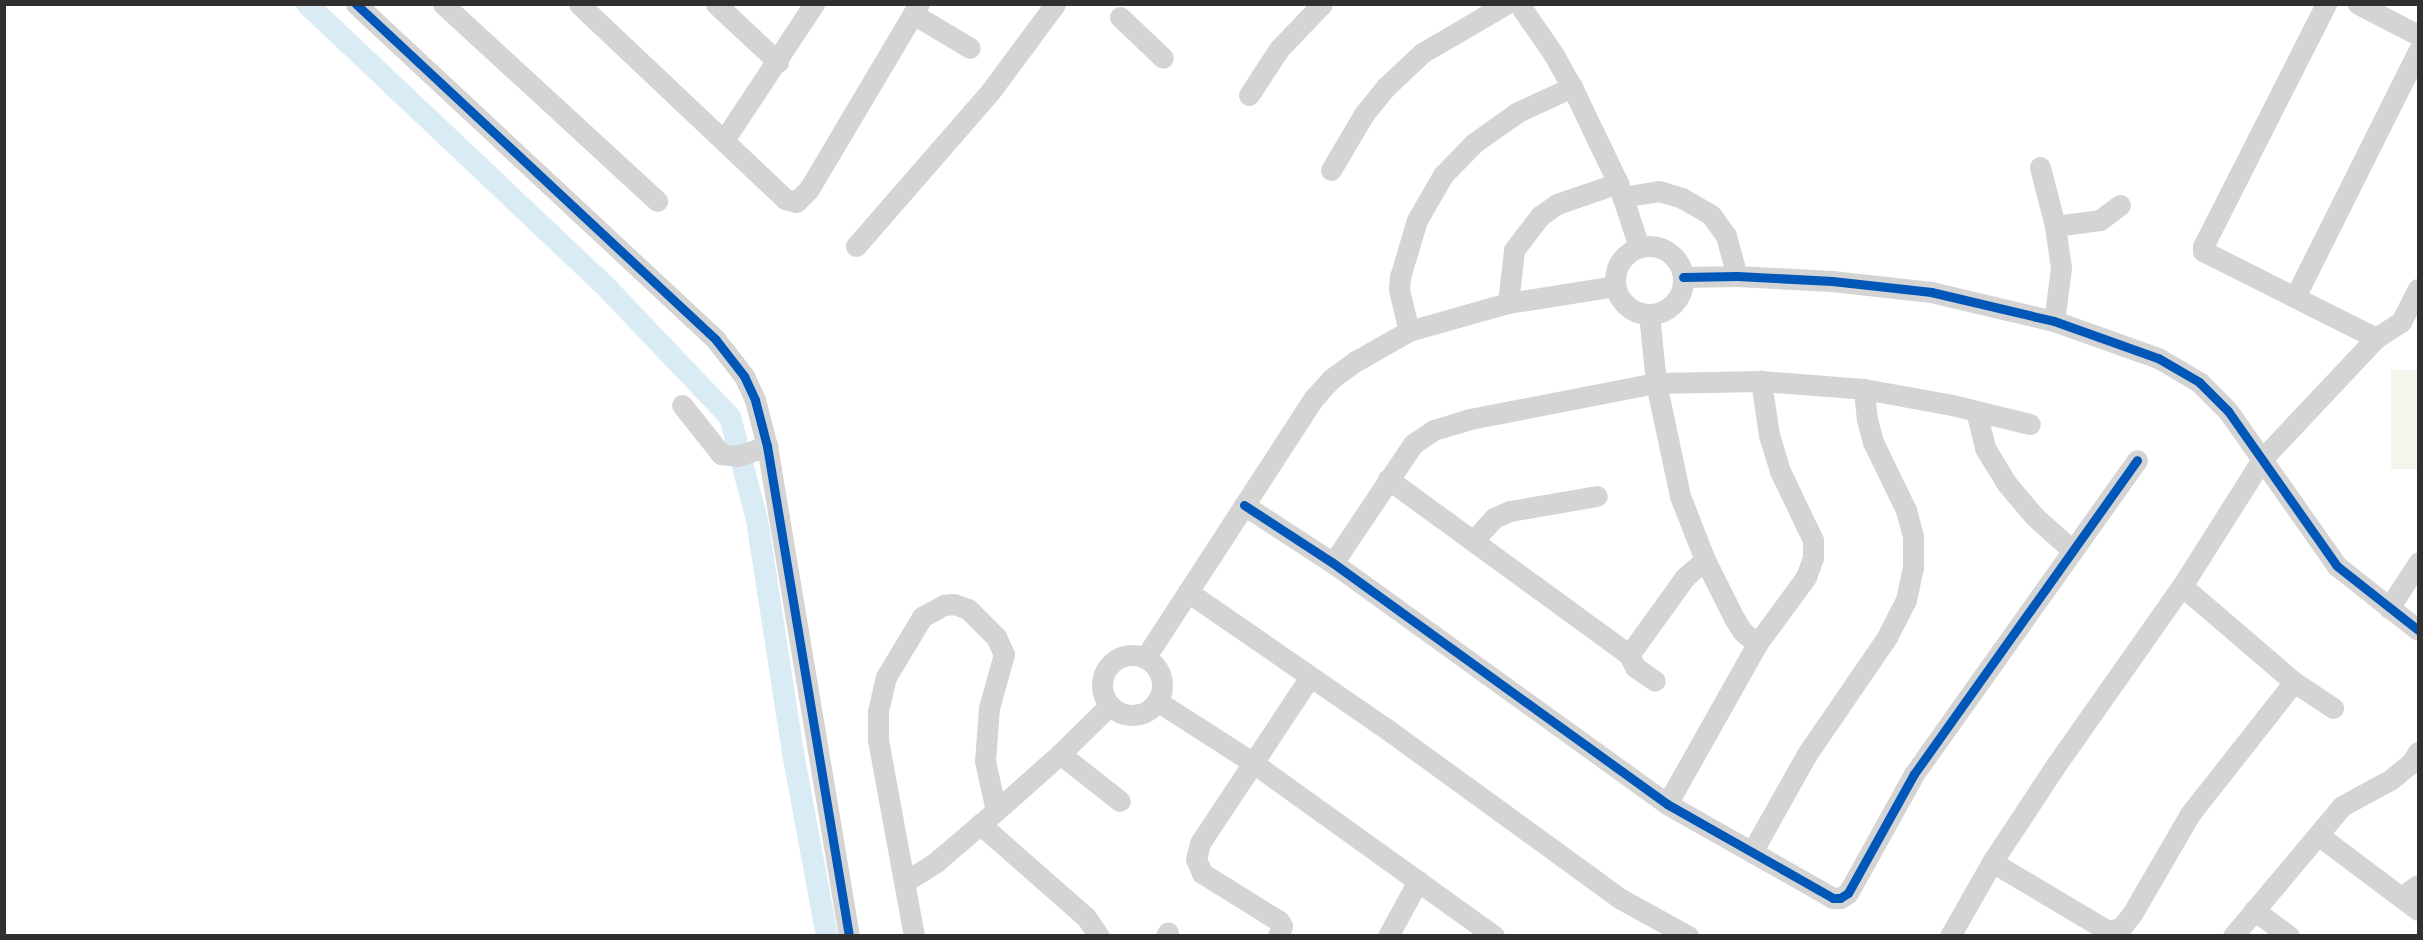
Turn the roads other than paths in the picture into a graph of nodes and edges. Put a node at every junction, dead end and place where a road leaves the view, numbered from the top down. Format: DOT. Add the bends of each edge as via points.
graph roads {
  1 [pos="356,4"];
  2 [pos="579,4"];
  3 [pos="716,4"];
  4 [pos="814,4"];
  5 [pos="1054,4"];
  6 [pos="1322,4"];
  7 [pos="1506,4"];
  8 [pos="1519,4"];
  9 [pos="2326,4"];
  10 [pos="2358,4"];
  11 [pos="449,7"];
  12 [pos="916,9"];
  13 [pos="1120,18"];
  14 [pos="2418,35"];
  15 [pos="970,48"];
  16 [pos="2418,51"];
  17 [pos="1163,58"];
  18 [pos="778,62"];
  19 [pos="1572,87"];
  20 [pos="1249,95"];
  21 [pos="724,140"];
  22 [pos="2040,167"];
  23 [pos="1331,170"];
  24 [pos="1620,190"];
  25 [pos="657,201"];
  26 [pos="2120,205"];
  27 [pos="2055,226"];
  28 [pos="856,246"];
  29 [pos="1639,247"];
  30 [pos="1737,276"];
  31 [pos="1683,277"];
  32 [pos="1615,285"];
  33 [pos="2418,288"];
  34 [pos="2295,297"];
  35 [pos="1508,303"];
  36 [pos="1650,314"];
  37 [pos="2054,321"];
  38 [pos="1408,331"];
  39 [pos="2376,338"];
  40 [pos="1761,381"];
  41 [pos="1656,383"];
  42 [pos="1864,389"];
  43 [pos="682,405"];
  44 [pos="1976,411"];
  45 [pos="2030,424"];
  46 [pos="751,452"];
  47 [pos="2263,458"];
  48 [pos="2137,460"];
  49 [pos="1388,479"];
  50 [pos="1597,496"];
  51 [pos="1244,506"];
  52 [pos="1474,540"];
  53 [pos="2073,550"];
  54 [pos="1705,560"];
  55 [pos="1333,563"];
  56 [pos="2418,563"];
  57 [pos="2182,586"];
  58 [pos="1188,592"];
  59 [pos="2389,608"];
  60 [pos="2418,630"];
  61 [pos="1757,644"];
  62 [pos="1629,654"];
  63 [pos="1145,658"];
  64 [pos="1311,676"];
  65 [pos="1655,681"];
  66 [pos="2294,682"];
  67 [pos="1157,701"];
  68 [pos="1110,705"];
  69 [pos="2333,708"];
  70 [pos="2418,752"];
  71 [pos="1060,754"];
  72 [pos="1252,762"];
  73 [pos="1120,801"];
  74 [pos="1666,804"];
  75 [pos="988,817"];
  76 [pos="2318,835"];
  77 [pos="1752,852"];
  78 [pos="1992,862"];
  79 [pos="906,881"];
  80 [pos="1418,881"];
  81 [pos="2418,885"];
  82 [pos="2401,897"];
  83 [pos="2254,910"];
  84 [pos="2418,910"];
  85 [pos="849,936"];
  86 [pos="914,936"];
  87 [pos="1099,936"];
  88 [pos="1278,936"];
  89 [pos="1388,936"];
  90 [pos="1494,936"];
  91 [pos="1689,936"];
  92 [pos="1950,936"];
  93 [pos="2233,936"];
  94 [pos="2289,936"];
  1 -- 46 [label="street" via="716,340 744,376 755,400"];
  2 -- 21 [label="street"];
  3 -- 18 [label="street"];
  4 -- 18 [label="street"];
  5 -- 28 [label="street" via="990,92"];
  6 -- 20 [label="street" via="1279,49"];
  7 -- 23 [label="street" via="1422,53 1387,86 1364,114"];
  8 -- 19 [label="street"];
  9 -- 34 [label="street" via="2203,246 2208,254"];
  10 -- 14 [label="street"];
  11 -- 25 [label="street"];
  12 -- 15 [label="street"];
  12 -- 21 [label="street" via="809,189 796,201 785,200"];
  13 -- 17 [label="street"];
  16 -- 34 [label="street"];
  18 -- 21 [label="street"];
  19 -- 24 [label="street"];
  19 -- 38 [label="street" via="1518,112 1473,143 1443,175 1410,236 1400,277"];
  22 -- 27 [label="street"];
  24 -- 29 [label="street"];
  24 -- 30 [label="street" via="1659,191 1682,198 1711,215 1726,236"];
  24 -- 35 [label="street" via="1568,200 1540,216 1514,250"];
  26 -- 27 [label="street" via="2100,220"];
  27 -- 37 [label="street" via="2061,268"];
  29 -- 31 [label="street" via="1662,249 1680,265"];
  29 -- 32 [label="street" via="1620,262"];
  30 -- 31 [label="street"];
  30 -- 37 [label="street" via="1931,292"];
  31 -- 36 [label="street" via="1678,299 1670,307"];
  32 -- 35 [label="street"];
  32 -- 36 [label="street" via="1627,306"];
  33 -- 39 [label="street" via="2401,322"];
  34 -- 39 [label="street"];
  35 -- 38 [label="street"];
  36 -- 41 [label="street"];
  37 -- 47 [label="street" via="2158,358 2199,382 2228,411"];
  38 -- 51 [label="street" via="1331,379 1314,398"];
  39 -- 47 [label="street"];
  40 -- 41 [label="street"];
  40 -- 42 [label="street"];
  40 -- 61 [label="street" via="1769,435 1780,471 1813,540 1813,558 1806,577"];
  41 -- 49 [label="street" via="1470,419 1434,430 1413,444"];
  41 -- 54 [label="street" via="1675,478"];
  42 -- 44 [label="street"];
  42 -- 77 [label="street" via="1874,442 1906,510 1913,536 1913,568 1906,600 1887,637 1807,754"];
  43 -- 46 [label="street" via="721,454"];
  44 -- 45 [label="street"];
  44 -- 53 [label="street" via="1985,448 2007,484 2035,517"];
  46 -- 85 [label="street"];
  47 -- 57 [label="street"];
  47 -- 59 [label="street" via="2337,566"];
  48 -- 53 [label="street"];
  49 -- 52 [label="street"];
  49 -- 55 [label="street"];
  50 -- 52 [label="street" via="1510,511 1494,518"];
  51 -- 55 [label="street"];
  51 -- 58 [label="street"];
  52 -- 62 [label="street"];
  53 -- 77 [label="street" via="1914,774 1848,893 1833,897"];
  54 -- 61 [label="street" via="1742,632"];
  54 -- 62 [label="street" via="1685,577"];
  55 -- 74 [label="street"];
  56 -- 59 [label="street"];
  57 -- 66 [label="street"];
  57 -- 78 [label="street"];
  58 -- 63 [label="street"];
  58 -- 64 [label="street"];
  59 -- 60 [label="street"];
  61 -- 74 [label="street"];
  62 -- 65 [label="street" via="1635,667"];
  63 -- 67 [label="street" via="1159,672 1162,682"];
  63 -- 68 [label="street" via="1125,656 1108,667 1102,686"];
  64 -- 72 [label="street"];
  64 -- 91 [label="street" via="1621,898"];
  66 -- 69 [label="street"];
  66 -- 78 [label="street" via="2190,814 2121,928 2108,931"];
  67 -- 68 [label="street" via="1144,712 1134,714 1117,711"];
  67 -- 72 [label="street"];
  68 -- 71 [label="street"];
  70 -- 76 [label="street" via="2390,780 2342,806"];
  71 -- 73 [label="street"];
  71 -- 75 [label="street"];
  72 -- 80 [label="street"];
  72 -- 88 [label="street" via="1200,843 1196,859 1202,873 1279,921 1282,926"];
  74 -- 77 [label="street"];
  75 -- 79 [label="street" via="936,862"];
  75 -- 79 [label="street" via="985,761 989,708 1004,654 996,637 968,609 944,605 922,617 886,676 878,711 878,740"];
  75 -- 87 [label="street"];
  76 -- 82 [label="street"];
  76 -- 83 [label="street"];
  78 -- 92 [label="street"];
  79 -- 86 [label="street"];
  80 -- 89 [label="street"];
  80 -- 90 [label="street"];
  81 -- 82 [label="street"];
  82 -- 84 [label="street"];
  83 -- 93 [label="street"];
  83 -- 94 [label="street"];
}
